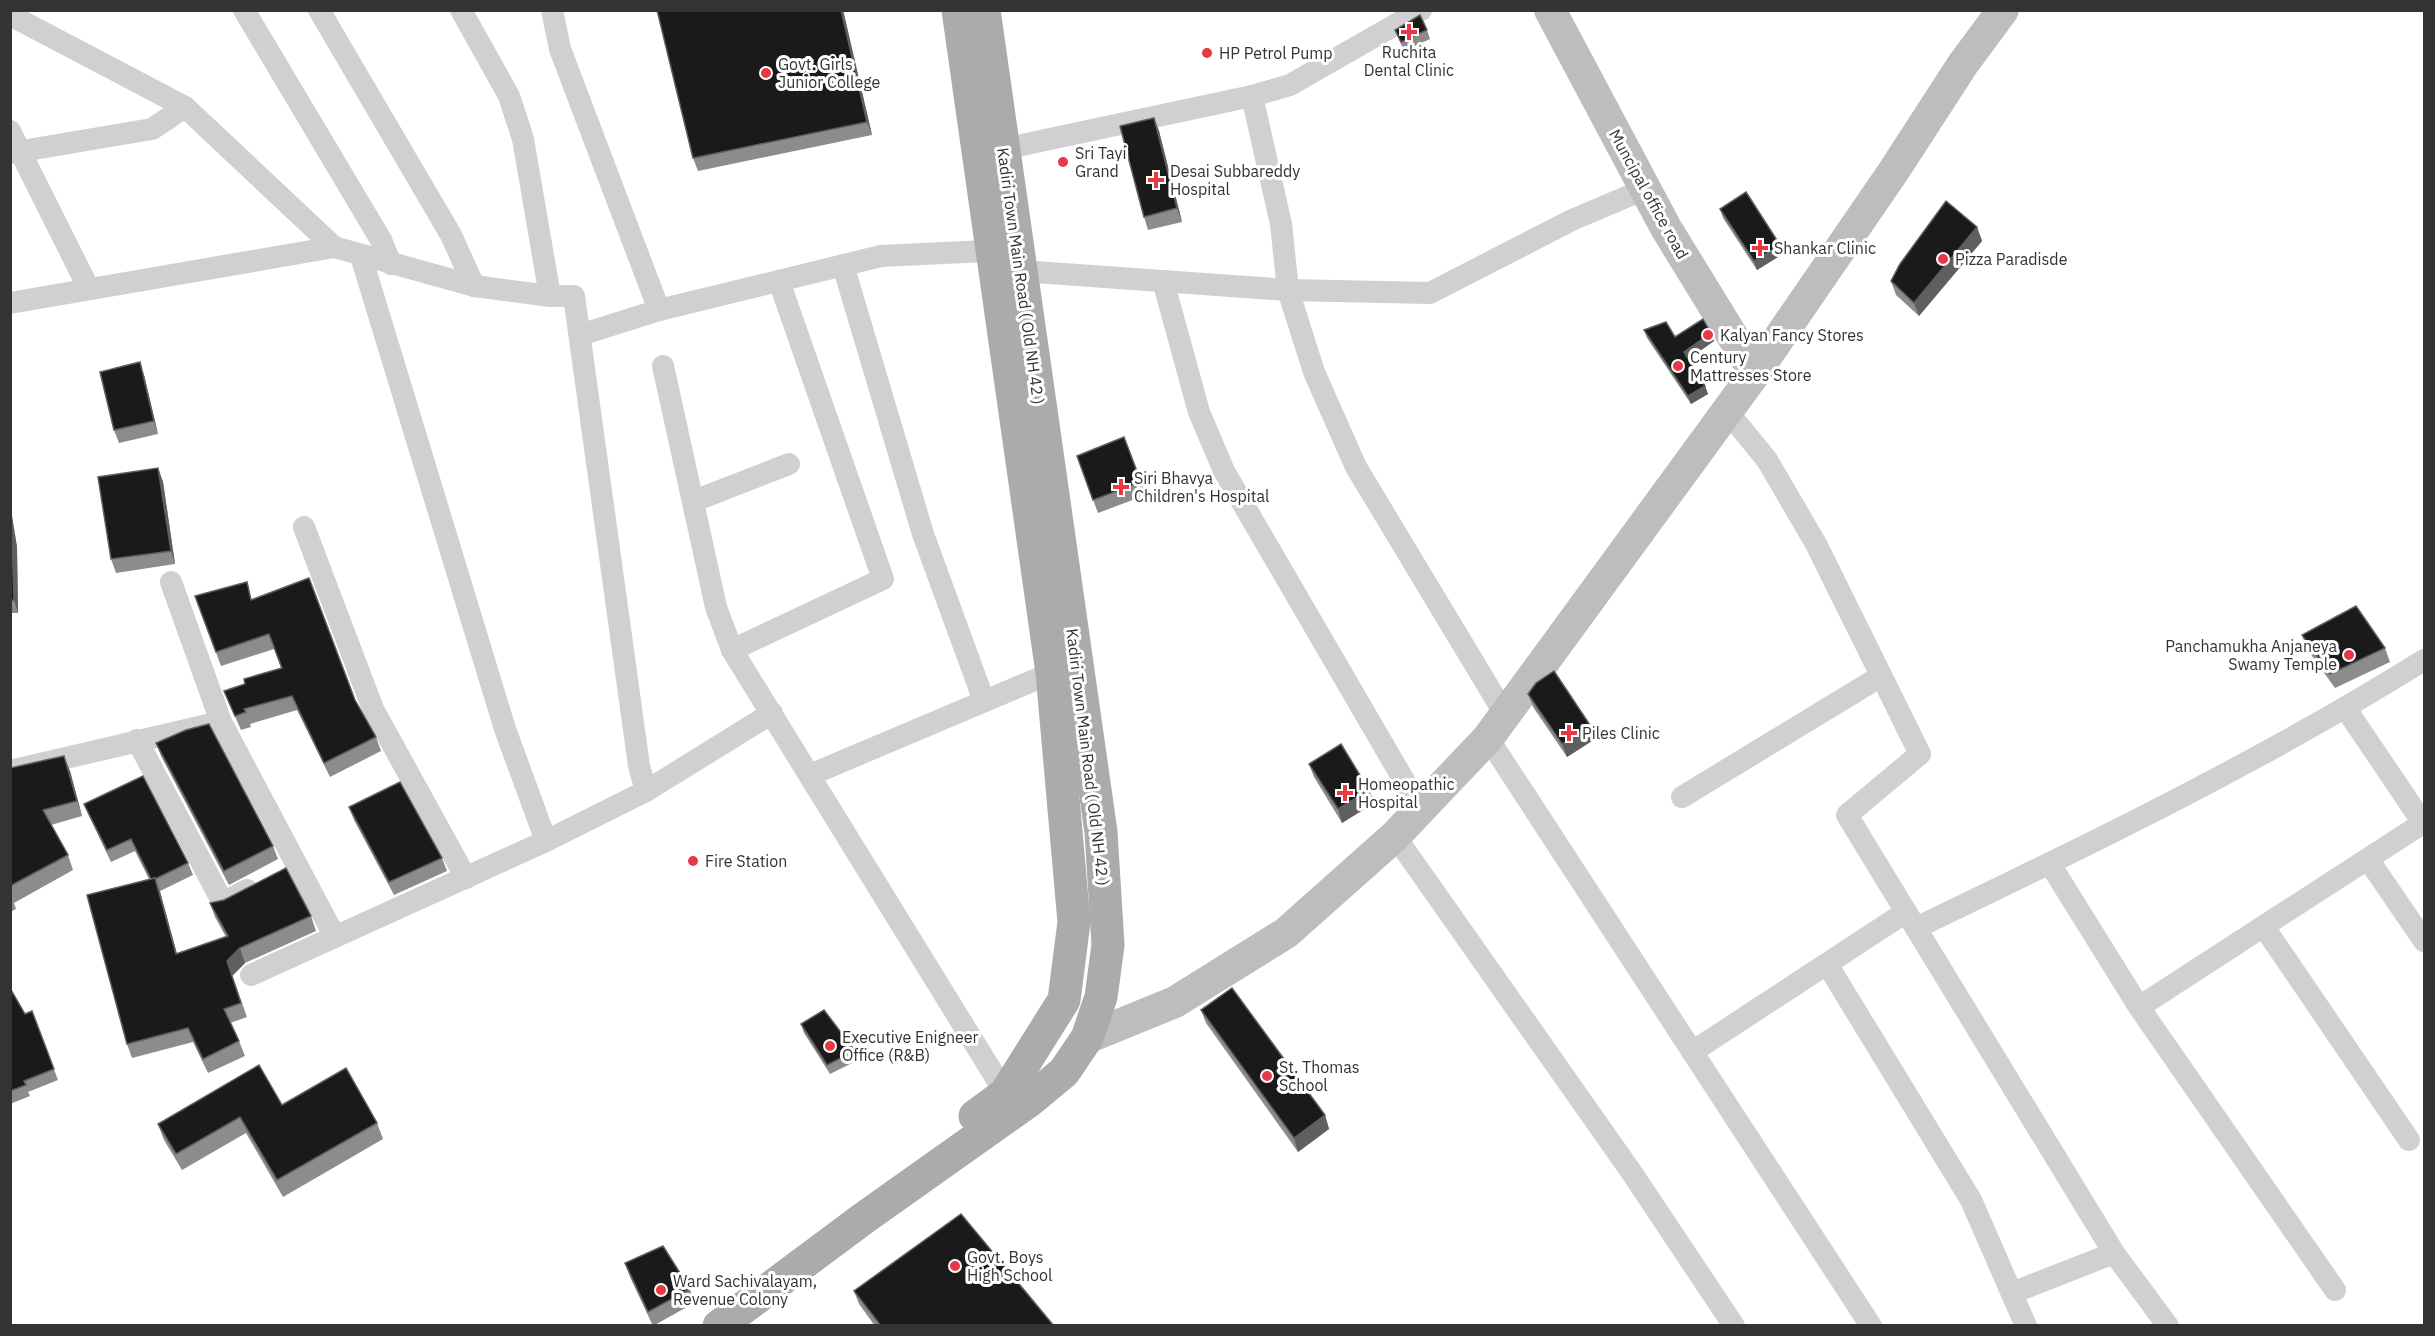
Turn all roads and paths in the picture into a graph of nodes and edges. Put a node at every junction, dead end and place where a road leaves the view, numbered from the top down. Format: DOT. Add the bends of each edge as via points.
graph roads {
  1 [pos="244,10"];
  2 [pos="319,10"];
  3 [pos="461,10"];
  4 [pos="552,10"];
  5 [pos="958,10"];
  6 [pos="984,10"];
  7 [pos="1422,10"];
  8 [pos="1550,10"];
  9 [pos="2003,10"];
  10 [pos="10,15"];
  11 [pos="1252,96"];
  12 [pos="185,107"];
  13 [pos="10,131"];
  14 [pos="1003,149"];
  15 [pos="16,152"];
  16 [pos="1645,189"];
  17 [pos="334,247"];
  18 [pos="361,256"];
  19 [pos="1010,257"];
  20 [pos="391,264"];
  21 [pos="843,265"];
  22 [pos="779,281"];
  23 [pos="1163,281"];
  24 [pos="474,286"];
  25 [pos="89,289"];
  26 [pos="1288,290"];
  27 [pos="550,297"];
  28 [pos="10,303"];
  29 [pos="659,310"];
  30 [pos="580,335"];
  31 [pos="663,366"];
  32 [pos="1755,373"];
  33 [pos="1727,411"];
  34 [pos="789,464"];
  35 [pos="694,501"];
  36 [pos="304,527"];
  37 [pos="171,582"];
  38 [pos="732,650"];
  39 [pos="2424,660"];
  40 [pos="1064,668"];
  41 [pos="1881,676"];
  42 [pos="984,701"];
  43 [pos="2346,709"];
  44 [pos="772,713"];
  45 [pos="221,722"];
  46 [pos="1497,727"];
  47 [pos="137,740"];
  48 [pos="10,771"];
  49 [pos="810,775"];
  50 [pos="646,791"];
  51 [pos="1682,797"];
  52 [pos="1420,808"];
  53 [pos="1395,836"];
  54 [pos="546,842"];
  55 [pos="2367,859"];
  56 [pos="2050,864"];
  57 [pos="296,865"];
  58 [pos="465,878"];
  59 [pos="1911,920"];
  60 [pos="2264,927"];
  61 [pos="335,937"];
  62 [pos="2424,941"];
  63 [pos="1827,964"];
  64 [pos="251,975"];
  65 [pos="2139,1007"];
  66 [pos="1087,1038"];
  67 [pos="1692,1052"];
  68 [pos="1011,1102"];
  69 [pos="2409,1140"];
  70 [pos="2114,1253"];
  71 [pos="2335,1290"];
  72 [pos="2012,1293"];
  73 [pos="699,1326"];
  74 [pos="719,1326"];
  75 [pos="1734,1326"];
  76 [pos="1871,1326"];
  77 [pos="2026,1326"];
  78 [pos="2168,1326"];
  1 -- 20 [label="street" via="381,240"];
  2 -- 24 [label="street" via="451,235"];
  3 -- 27 [label="street" via="509,96 523,139"];
  4 -- 29 [label="street" via="560,50"];
  5 -- 19 [label="main road, Kadiri Town Main Road ( Old NH 42 )"];
  6 -- 14 [label="main road, Kadiri Town Main Road ( Old NH 42 )"];
  7 -- 11 [label="street" via="1290,85"];
  8 -- 16 [label="street, Muncipal office road"];
  9 -- 32 [label="street"];
  10 -- 12 [label="street"];
  11 -- 14 [label="street"];
  11 -- 26 [label="street" via="1281,224"];
  12 -- 15 [label="street" via="152,129"];
  12 -- 17 [label="street"];
  13 -- 15 [label="street"];
  14 -- 19 [label="main road, Kadiri Town Main Road ( Old NH 42 )"];
  15 -- 25 [label="street"];
  16 -- 26 [label="street" via="1572,220 1430,293"];
  16 -- 32 [label="street, Muncipal office road"];
  17 -- 18 [label="street"];
  17 -- 25 [label="street"];
  18 -- 20 [label="street"];
  18 -- 54 [label="street" via="505,729"];
  19 -- 21 [label="street" via="881,256"];
  19 -- 23 [label="street"];
  19 -- 40 [label="main road, Kadiri Town Main Road ( Old NH 42 )"];
  20 -- 24 [label="street"];
  21 -- 22 [label="street"];
  21 -- 42 [label="street" via="923,534"];
  22 -- 29 [label="street"];
  22 -- 38 [label="street" via="883,579"];
  23 -- 26 [label="street"];
  23 -- 52 [label="street" via="1199,412 1224,471"];
  24 -- 27 [label="street"];
  25 -- 28 [label="street"];
  26 -- 46 [label="street" via="1314,372 1356,467"];
  27 -- 30 [label="street" via="574,296"];
  29 -- 30 [label="street"];
  30 -- 50 [label="street" via="639,766"];
  31 -- 35 [label="street"];
  32 -- 33 [label="street"];
  33 -- 41 [label="street" via="1767,460 1816,544"];
  33 -- 46 [label="street"];
  34 -- 35 [label="street"];
  35 -- 38 [label="street" via="716,607"];
  36 -- 58 [label="street" via="374,709"];
  37 -- 45 [label="street"];
  38 -- 44 [label="street"];
  39 -- 43 [label="street"];
  40 -- 42 [label="street"];
  40 -- 66 [label="main road, Kadiri Town Main Road ( Old NH 42 )" via="1101,832 1107,934 1101,997"];
  40 -- 68 [label="main road, Kadiri Town Main Road ( Old NH 42 )" via="1074,922 1064,1000"];
  41 -- 51 [label="street"];
  41 -- 59 [label="street" via="1920,754 1847,815"];
  42 -- 49 [label="street"];
  43 -- 55 [label="street" via="2423,823"];
  43 -- 56 [label="street"];
  44 -- 49 [label="street"];
  44 -- 50 [label="street"];
  45 -- 47 [label="street"];
  45 -- 57 [label="street"];
  46 -- 52 [label="street"];
  46 -- 67 [label="street"];
  47 -- 48 [label="street"];
  47 -- 57 [label="street" via="223,903"];
  49 -- 68 [label="street"];
  50 -- 54 [label="street"];
  52 -- 53 [label="street"];
  53 -- 66 [label="street" via="1286,933 1175,1002"];
  53 -- 75 [label="street" via="1632,1173"];
  54 -- 58 [label="street"];
  55 -- 60 [label="street"];
  55 -- 62 [label="street"];
  56 -- 59 [label="street"];
  56 -- 65 [label="street"];
  57 -- 61 [label="street"];
  58 -- 61 [label="street"];
  59 -- 63 [label="street"];
  59 -- 70 [label="street"];
  60 -- 65 [label="street"];
  60 -- 69 [label="street"];
  61 -- 64 [label="street"];
  63 -- 67 [label="street"];
  63 -- 72 [label="street" via="1971,1200"];
  65 -- 71 [label="street"];
  66 -- 68 [label="main road, Kadiri Town Main Road ( Old NH 42 )" via="1064,1071"];
  67 -- 76 [label="street"];
  68 -- 73 [label="main road, Kadiri Town Main Road ( Old NH 42 )"];
  68 -- 74 [label="main road, Kadiri Town Main Road ( Old NH 42 )"];
  70 -- 72 [label="street"];
  70 -- 78 [label="street"];
  72 -- 77 [label="street"];
}
